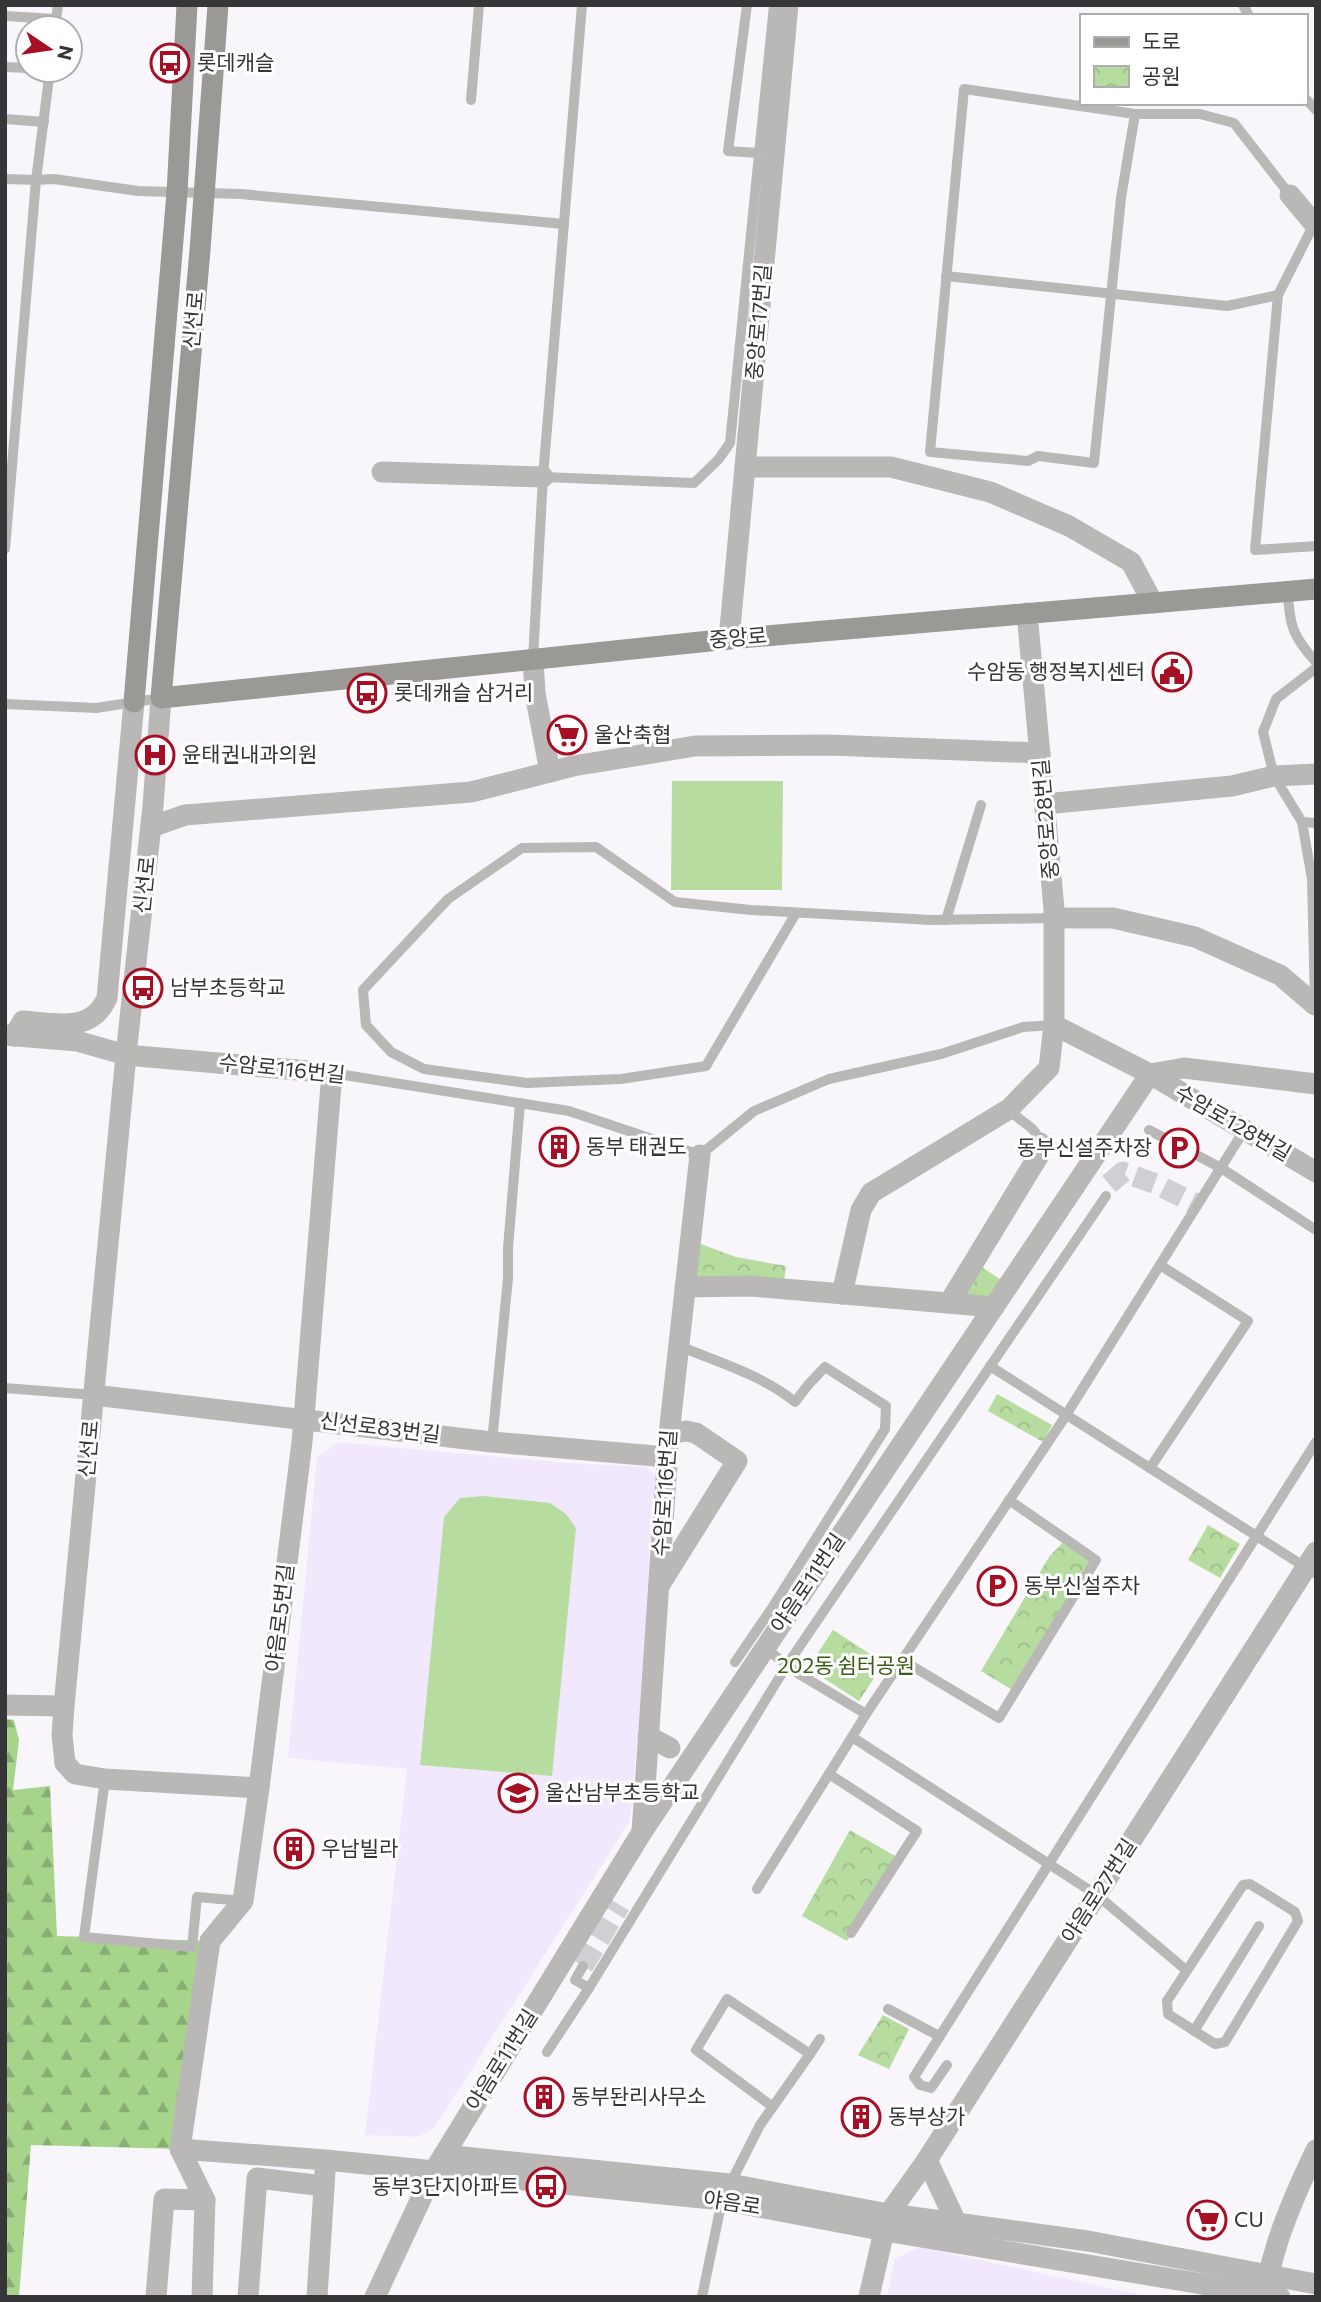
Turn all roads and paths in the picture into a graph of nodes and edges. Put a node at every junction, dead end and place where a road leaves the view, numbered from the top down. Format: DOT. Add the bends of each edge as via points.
graph roads {
  1 [pos="187,5"];
  2 [pos="218,5"];
  3 [pos="479,5"];
  4 [pos="582,5"];
  5 [pos="747,5"];
  6 [pos="774,5"];
  7 [pos="788,5"];
  8 [pos="48,84"];
  9 [pos="471,100"];
  10 [pos="1135,114"];
  11 [pos="5,119"];
  12 [pos="44,122"];
  13 [pos="759,153"];
  14 [pos="5,179"];
  15 [pos="36,180"];
  16 [pos="177,193"];
  17 [pos="203,193"];
  18 [pos="1290,195"];
  19 [pos="564,224"];
  20 [pos="1315,225"];
  21 [pos="946,276"];
  22 [pos="1112,295"];
  23 [pos="1278,295"];
  24 [pos="745,467"];
  25 [pos="382,472"];
  26 [pos="543,477"];
  27 [pos="7,516"];
  28 [pos="1316,546"];
  29 [pos="5,548"];
  30 [pos="1316,589"];
  31 [pos="1288,592"];
  32 [pos="1153,603"];
  33 [pos="1027,613"];
  34 [pos="729,639"];
  35 [pos="533,659"];
  36 [pos="1316,662"];
  37 [pos="1316,668"];
  38 [pos="161,698"];
  39 [pos="134,702"];
  40 [pos="5,704"];
  41 [pos="1040,753"];
  42 [pos="550,772"];
  43 [pos="1316,774"];
  44 [pos="1274,776"];
  45 [pos="1045,804"];
  46 [pos="981,805"];
  47 [pos="1302,822"];
  48 [pos="1316,823"];
  49 [pos="151,827"];
  50 [pos="796,913"];
  51 [pos="1055,918"];
  52 [pos="946,920"];
  53 [pos="108,988"];
  54 [pos="1315,1007"];
  55 [pos="1054,1026"];
  56 [pos="10,1036"];
  57 [pos="127,1055"];
  58 [pos="332,1073"];
  59 [pos="1150,1074"];
  60 [pos="1316,1084"];
  61 [pos="520,1103"];
  62 [pos="1009,1109"];
  63 [pos="1245,1129"];
  64 [pos="1149,1130"];
  65 [pos="1040,1143"];
  66 [pos="700,1156"];
  67 [pos="1221,1168"];
  68 [pos="1316,1172"];
  69 [pos="1106,1196"];
  70 [pos="1316,1230"];
  71 [pos="1160,1265"];
  72 [pos="685,1287"];
  73 [pos="842,1294"];
  74 [pos="949,1303"];
  75 [pos="994,1307"];
  76 [pos="678,1346"];
  77 [pos="990,1366"];
  78 [pos="5,1388"];
  79 [pos="94,1395"];
  80 [pos="1066,1415"];
  81 [pos="304,1419"];
  82 [pos="669,1434"];
  83 [pos="1316,1442"];
  84 [pos="492,1443"];
  85 [pos="667,1457"];
  86 [pos="1150,1468"];
  87 [pos="1009,1500"];
  88 [pos="1256,1536"];
  89 [pos="661,1540"];
  90 [pos="680,1552"];
  91 [pos="1312,1565"];
  92 [pos="658,1588"];
  93 [pos="765,1648"];
  94 [pos="902,1660"];
  95 [pos="735,1662"];
  96 [pos="787,1665"];
  97 [pos="5,1705"];
  98 [pos="64,1706"];
  99 [pos="866,1714"];
  100 [pos="648,1736"];
  101 [pos="852,1737"];
  102 [pos="670,1748"];
  103 [pos="829,1774"];
  104 [pos="105,1779"];
  105 [pos="259,1788"];
  106 [pos="642,1832"];
  107 [pos="1048,1864"];
  108 [pos="757,1889"];
  109 [pos="1097,1895"];
  110 [pos="243,1901"];
  111 [pos="1259,1926"];
  112 [pos="851,1933"];
  113 [pos="583,1966"];
  114 [pos="1186,1970"];
  115 [pos="590,1988"];
  116 [pos="888,2009"];
  117 [pos="1194,2031"];
  118 [pos="939,2036"];
  119 [pos="820,2039"];
  120 [pos="547,2052"];
  121 [pos="810,2054"];
  122 [pos="947,2065"];
  123 [pos="773,2107"];
  124 [pos="180,2149"];
  125 [pos="1316,2150"];
  126 [pos="327,2160"];
  127 [pos="927,2160"];
  128 [pos="439,2163"];
  129 [pos="324,2186"];
  130 [pos="726,2192"];
  131 [pos="205,2200"];
  132 [pos="887,2222"];
  133 [pos="956,2222"];
  134 [pos="1316,2284"];
  135 [pos="1263,2291"];
  136 [pos="156,2297"];
  137 [pos="202,2297"];
  138 [pos="248,2297"];
  139 [pos="317,2297"];
  140 [pos="376,2297"];
  141 [pos="702,2297"];
  142 [pos="869,2297"];
  1 -- 16 [label="main road, 신선로"];
  2 -- 17 [label="main road, 신선로"];
  3 -- 9 [label="lane"];
  4 -- 19 [label="lane"];
  5 -- 13 [label="lane" via="728,151"];
  6 -- 13 [label="lane"];
  7 -- 24 [label="street, 중앙로17번길"];
  8 -- 12 [label="lane"];
  10 -- 18 [label="lane" via="1200,114 1234,123"];
  10 -- 21 [label="lane" via="964,89"];
  10 -- 22 [label="lane"];
  11 -- 12 [label="lane"];
  12 -- 15 [label="lane"];
  13 -- 26 [label="lane" via="730,443 694,482"];
  14 -- 15 [label="lane"];
  15 -- 16 [label="lane"];
  15 -- 27 [label="lane"];
  16 -- 17 [label="lane"];
  16 -- 39 [label="main road, 신선로"];
  17 -- 19 [label="lane"];
  17 -- 38 [label="main road, 신선로"];
  18 -- 20 [label="street"];
  19 -- 26 [label="lane"];
  20 -- 23 [label="lane"];
  21 -- 22 [label="lane"];
  21 -- 22 [label="lane" via="930,452 1094,463"];
  22 -- 23 [label="lane" via="1227,306"];
  23 -- 28 [label="lane" via="1255,550"];
  24 -- 32 [label="street" via="891,467 990,492 1069,526 1131,562"];
  24 -- 34 [label="street, 중앙로17번길"];
  25 -- 26 [label="street"];
  26 -- 35 [label="lane"];
  27 -- 29 [label="lane"];
  30 -- 31 [label="main road, 중앙로"];
  31 -- 32 [label="main road, 중앙로"];
  31 -- 36 [label="lane" via="1289,621 1299,643"];
  32 -- 33 [label="main road, 중앙로"];
  33 -- 34 [label="main road, 중앙로"];
  33 -- 41 [label="street, 중앙로28번길"];
  34 -- 35 [label="main road, 중앙로"];
  35 -- 38 [label="main road, 중앙로"];
  35 -- 42 [label="street"];
  37 -- 44 [label="lane" via="1276,699 1263,732"];
  38 -- 39 [label="lane"];
  38 -- 49 [label="street, 신선로"];
  39 -- 40 [label="lane" via="96,708"];
  39 -- 53 [label="street, 신선로"];
  41 -- 42 [label="street" via="829,745 695,746"];
  41 -- 45 [label="street, 중앙로28번길"];
  42 -- 49 [label="street" via="471,792 185,815"];
  43 -- 44 [label="street"];
  44 -- 45 [label="street" via="1232,786"];
  44 -- 47 [label="lane"];
  45 -- 51 [label="street, 중앙로28번길"];
  46 -- 52 [label="lane"];
  47 -- 48 [label="lane"];
  47 -- 54 [label="lane" via="1312,879"];
  49 -- 57 [label="street, 신선로"];
  50 -- 50 [label="lane" via="675,902 596,847 522,848 448,899 363,990 366,1026 391,1052 424,1069 527,1083 621,1079 706,1066"];
  50 -- 52 [label="lane"];
  51 -- 52 [label="lane"];
  51 -- 54 [label="street" via="1113,919 1195,937 1280,975"];
  51 -- 55 [label="street, 중앙로28번길"];
  53 -- 56 [label="street, 신선로" via="102,1010 91,1020 72,1024 23,1021"];
  53 -- 57 [label="street"];
  55 -- 59 [label="street"];
  55 -- 62 [label="street, 중앙로28번길" via="1049,1068"];
  55 -- 66 [label="lane" via="1023,1027 942,1054 830,1079 754,1111"];
  56 -- 57 [label="street, 수암로116번길" via="77,1041"];
  57 -- 58 [label="street, 수암로116번길"];
  57 -- 79 [label="street, 신선로"];
  58 -- 61 [label="lane, 수암로116번길"];
  58 -- 81 [label="street, 야음로5번길"];
  59 -- 60 [label="street" via="1184,1068"];
  59 -- 63 [label="street, 수암로128번길"];
  59 -- 75 [label="street, 야음로11번길"];
  61 -- 66 [label="lane, 수암로116번길" via="585,1115"];
  61 -- 84 [label="lane"];
  62 -- 65 [label="lane" via="1038,1134"];
  62 -- 73 [label="street, 중앙로28번길" via="871,1193 861,1210"];
  63 -- 67 [label="lane"];
  63 -- 68 [label="street, 수암로128번길"];
  64 -- 67 [label="lane"];
  65 -- 74 [label="street" via="1039,1156"];
  66 -- 72 [label="street, 수암로116번길"];
  67 -- 70 [label="lane"];
  67 -- 71 [label="lane"];
  69 -- 77 [label="lane"];
  71 -- 80 [label="lane"];
  71 -- 86 [label="lane" via="1248,1321"];
  72 -- 73 [label="street" via="751,1286"];
  72 -- 76 [label="street, 수암로116번길"];
  73 -- 74 [label="street"];
  74 -- 75 [label="street"];
  75 -- 93 [label="street, 야음로11번길"];
  76 -- 82 [label="street, 수암로116번길"];
  76 -- 95 [label="lane" via="744,1373 795,1402 825,1367 886,1406 885,1429"];
  77 -- 80 [label="lane"];
  77 -- 96 [label="lane"];
  78 -- 79 [label="lane"];
  79 -- 81 [label="street, 신선로83번길"];
  79 -- 98 [label="street, 신선로"];
  80 -- 86 [label="lane"];
  80 -- 87 [label="lane"];
  81 -- 84 [label="street, 신선로83번길"];
  81 -- 105 [label="street, 야음로5번길"];
  82 -- 85 [label="street, 수암로116번길"];
  82 -- 90 [label="street" via="696,1433 737,1461"];
  83 -- 88 [label="lane"];
  84 -- 85 [label="street, 신선로83번길"];
  85 -- 89 [label="street, 수암로116번길"];
  86 -- 88 [label="lane"];
  87 -- 94 [label="lane"];
  87 -- 94 [label="lane" via="1096,1560 999,1718"];
  88 -- 91 [label="lane"];
  88 -- 107 [label="lane"];
  89 -- 90 [label="street"];
  89 -- 92 [label="street, 수암로116번길"];
  90 -- 92 [label="street"];
  91 -- 109 [label="street, 야음로27번길"];
  92 -- 100 [label="street, 수암로116번길"];
  93 -- 96 [label="lane"];
  93 -- 106 [label="street, 야음로11번길"];
  94 -- 99 [label="lane"];
  96 -- 99 [label="lane"];
  96 -- 115 [label="lane"];
  97 -- 98 [label="street"];
  98 -- 104 [label="street, 신선로" via="65,1763 75,1774"];
  99 -- 101 [label="lane"];
  100 -- 102 [label="street"];
  100 -- 106 [label="street, 수암로116번길"];
  101 -- 103 [label="lane"];
  101 -- 107 [label="lane"];
  103 -- 108 [label="lane"];
  103 -- 112 [label="lane" via="916,1831"];
  104 -- 105 [label="street"];
  104 -- 110 [label="lane" via="84,1937 192,1947 197,1897"];
  105 -- 110 [label="street, 야음로5번길"];
  106 -- 128 [label="street, 야음로11번길"];
  107 -- 109 [label="lane"];
  107 -- 118 [label="lane"];
  109 -- 114 [label="lane"];
  109 -- 127 [label="street, 야음로27번길"];
  110 -- 124 [label="street" via="210,1941"];
  111 -- 117 [label="lane"];
  113 -- 115 [label="lane" via="575,1980"];
  114 -- 117 [label="lane" via="1167,2001 1167,2011"];
  114 -- 117 [label="lane" via="1243,1885 1253,1884 1297,1915 1297,1924 1225,2042 1215,2044"];
  115 -- 120 [label="lane"];
  116 -- 118 [label="lane"];
  118 -- 122 [label="lane" via="914,2077 931,2088"];
  119 -- 121 [label="lane"];
  121 -- 123 [label="lane"];
  121 -- 123 [label="lane" via="727,1999 696,2050"];
  123 -- 130 [label="lane"];
  124 -- 126 [label="street, 야음로"];
  124 -- 131 [label="street"];
  125 -- 135 [label="street"];
  126 -- 128 [label="street, 야음로"];
  126 -- 129 [label="street"];
  127 -- 132 [label="street, 야음로27번길"];
  127 -- 133 [label="street"];
  128 -- 130 [label="street, 야음로"];
  128 -- 140 [label="street, 야음로11번길"];
  129 -- 138 [label="street" via="257,2178"];
  129 -- 139 [label="street"];
  130 -- 132 [label="street, 야음로"];
  130 -- 141 [label="lane"];
  131 -- 136 [label="street" via="164,2199"];
  131 -- 137 [label="street"];
  132 -- 133 [label="street, 야음로"];
  132 -- 135 [label="street, 야음로"];
  132 -- 142 [label="street"];
  133 -- 135 [label="street, 야음로" via="1088,2241"];
  134 -- 135 [label="street, 야음로"];
}
